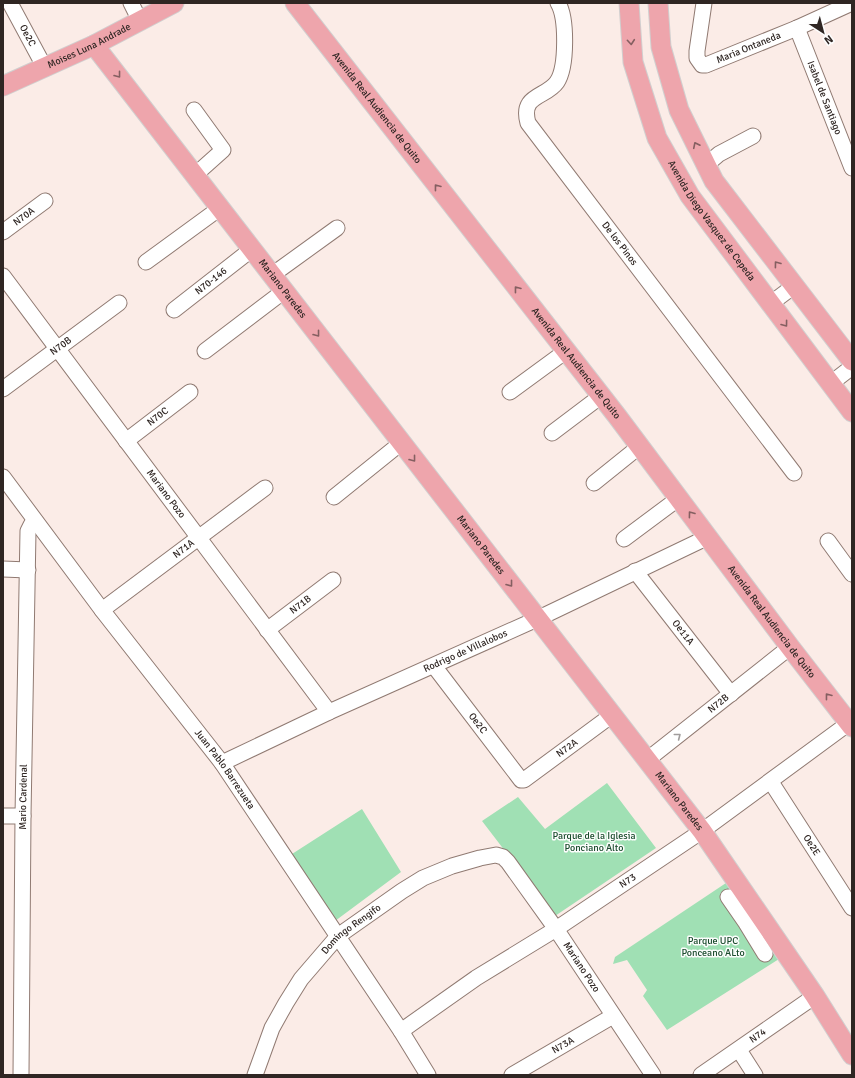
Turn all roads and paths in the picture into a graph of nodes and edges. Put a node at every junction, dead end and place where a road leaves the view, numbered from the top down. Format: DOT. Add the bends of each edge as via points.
graph roads {
  1 [pos="10,3"];
  2 [pos="131,3"];
  3 [pos="174,3"];
  4 [pos="295,3"];
  5 [pos="558,3"];
  6 [pos="629,3"];
  7 [pos="658,3"];
  8 [pos="704,3"];
  9 [pos="852,3"];
  10 [pos="140,21"];
  11 [pos="797,28"];
  12 [pos="94,45"];
  13 [pos="44,68"];
  14 [pos="3,86"];
  15 [pos="194,110"];
  16 [pos="752,136"];
  17 [pos="706,165"];
  18 [pos="852,168"];
  19 [pos="195,175"];
  20 [pos="45,201"];
  21 [pos="220,208"];
  22 [pos="336,228"];
  23 [pos="3,232"];
  24 [pos="250,250"];
  25 [pos="146,262"];
  26 [pos="272,275"];
  27 [pos="3,276"];
  28 [pos="794,286"];
  29 [pos="284,291"];
  30 [pos="119,304"];
  31 [pos="770,304"];
  32 [pos="174,310"];
  33 [pos="57,348"];
  34 [pos="205,351"];
  35 [pos="566,351"];
  36 [pos="852,361"];
  37 [pos="852,367"];
  38 [pos="830,384"];
  39 [pos="3,389"];
  40 [pos="190,392"];
  41 [pos="510,392"];
  42 [pos="601,396"];
  43 [pos="852,412"];
  44 [pos="552,433"];
  45 [pos="126,441"];
  46 [pos="401,443"];
  47 [pos="640,446"];
  48 [pos="794,473"];
  49 [pos="3,477"];
  50 [pos="594,483"];
  51 [pos="265,488"];
  52 [pos="334,497"];
  53 [pos="679,498"];
  54 [pos="36,522"];
  55 [pos="708,537"];
  56 [pos="198,538"];
  57 [pos="624,539"];
  58 [pos="828,541"];
  59 [pos="3,570"];
  60 [pos="28,570"];
  61 [pos="635,571"];
  62 [pos="852,574"];
  63 [pos="333,580"];
  64 [pos="102,610"];
  65 [pos="537,619"];
  66 [pos="267,630"];
  67 [pos="790,647"];
  68 [pos="434,666"];
  69 [pos="731,694"];
  70 [pos="329,712"];
  71 [pos="612,715"];
  72 [pos="850,725"];
  73 [pos="647,760"];
  74 [pos="222,764"];
  75 [pos="521,780"];
  76 [pos="771,782"];
  77 [pos="3,816"];
  78 [pos="23,816"];
  79 [pos="702,832"];
  80 [pos="508,862"];
  81 [pos="728,897"];
  82 [pos="852,908"];
  83 [pos="753,918"];
  84 [pos="556,929"];
  85 [pos="338,936"];
  86 [pos="765,954"];
  87 [pos="815,996"];
  88 [pos="613,1016"];
  89 [pos="401,1030"];
  90 [pos="739,1050"];
  91 [pos="852,1056"];
  92 [pos="21,1075"];
  93 [pos="255,1075"];
  94 [pos="428,1075"];
  95 [pos="512,1075"];
  96 [pos="652,1075"];
  97 [pos="701,1075"];
  98 [pos="755,1075"];
  1 -- 13 [label="street, Oe2C"];
  2 -- 10 [label="street"];
  3 -- 10 [label="main road, Moises Luna Andrade"];
  35 -- 4 [label="main road, Avenida Real Audiencia de Quito, one-way"];
  5 -- 48 [label="street, De los Pinos" via="564,19 564,65 556,84 530,103 526,115 528,123"];
  6 -- 31 [label="main road, Avenida Diego Vasquez de Cepeda, one-way" via="633,62 657,138 690,196"];
  17 -- 7 [label="main road, one-way" via="679,110 662,47"];
  8 -- 11 [label="street, Maria Ontaneda" via="697,52 697,58 702,65"];
  9 -- 11 [label="street, Maria Ontaneda"];
  10 -- 12 [label="main road, Moises Luna Andrade"];
  11 -- 18 [label="street, Isabel de Santiago"];
  12 -- 13 [label="main road, Moises Luna Andrade"];
  12 -- 19 [label="main road, Mariano Paredes, one-way"];
  13 -- 14 [label="main road, Moises Luna Andrade"];
  15 -- 19 [label="street" via="223,150"];
  16 -- 17 [label="street" via="719,154"];
  28 -- 17 [label="main road, one-way" via="714,181"];
  19 -- 21 [label="main road, Mariano Paredes"];
  20 -- 23 [label="street, N70A"];
  21 -- 24 [label="main road, Mariano Paredes"];
  21 -- 25 [label="street"];
  22 -- 26 [label="street"];
  24 -- 26 [label="main road, Mariano Paredes"];
  24 -- 32 [label="street, N70-146"];
  26 -- 29 [label="main road, Mariano Paredes"];
  27 -- 33 [label="street, Mariano Pozo"];
  28 -- 31 [label="street"];
  28 -- 36 [label="main road"];
  29 -- 34 [label="street"];
  29 -- 46 [label="main road, Mariano Paredes, one-way"];
  30 -- 33 [label="street, N70B"];
  31 -- 38 [label="main road, Avenida Diego Vasquez de Cepeda, one-way"];
  33 -- 39 [label="street, N70B"];
  33 -- 45 [label="street, Mariano Pozo"];
  35 -- 41 [label="street"];
  35 -- 42 [label="main road, Avenida Real Audiencia de Quito"];
  37 -- 38 [label="street"];
  38 -- 43 [label="main road, Avenida Diego Vasquez de Cepeda"];
  40 -- 45 [label="street, N70C"];
  42 -- 44 [label="street"];
  42 -- 47 [label="main road, Avenida Real Audiencia de Quito"];
  45 -- 56 [label="street, Mariano Pozo"];
  46 -- 52 [label="street"];
  46 -- 65 [label="main road, Mariano Paredes, one-way"];
  47 -- 50 [label="street"];
  47 -- 53 [label="main road, Avenida Real Audiencia de Quito"];
  49 -- 54 [label="street, Juan Pablo Barrezueta"];
  51 -- 56 [label="street, N71A"];
  55 -- 53 [label="main road, Avenida Real Audiencia de Quito, one-way"];
  53 -- 57 [label="street"];
  54 -- 60 [label="street, Mario Cardenal" via="28,531"];
  54 -- 64 [label="street, Juan Pablo Barrezueta"];
  55 -- 61 [label="street, Rodrigo de Villalobos"];
  55 -- 67 [label="main road, Avenida Real Audiencia de Quito"];
  56 -- 64 [label="street, N71A"];
  56 -- 66 [label="street, Mariano Pozo"];
  58 -- 62 [label="street"];
  59 -- 60 [label="street"];
  60 -- 78 [label="street, Mario Cardenal"];
  61 -- 65 [label="street, Rodrigo de Villalobos"];
  61 -- 69 [label="street, Oe11A"];
  63 -- 66 [label="street, N71B"];
  64 -- 74 [label="street, Juan Pablo Barrezueta"];
  65 -- 68 [label="street, Rodrigo de Villalobos"];
  65 -- 71 [label="main road, Mariano Paredes"];
  66 -- 70 [label="street, Mariano Pozo"];
  67 -- 69 [label="street, N72B"];
  72 -- 67 [label="main road, Avenida Real Audiencia de Quito, one-way"];
  68 -- 70 [label="street, Rodrigo de Villalobos"];
  68 -- 75 [label="street, Oe2C"];
  73 -- 69 [label="street, N72B, one-way"];
  70 -- 74 [label="street, Rodrigo de Villalobos"];
  71 -- 73 [label="main road, Mariano Paredes"];
  71 -- 75 [label="street, N72A"];
  72 -- 76 [label="street, N73"];
  73 -- 79 [label="main road, Mariano Paredes"];
  74 -- 85 [label="street, Juan Pablo Barrezueta"];
  76 -- 79 [label="street, N73"];
  76 -- 82 [label="street, Oe2E"];
  77 -- 78 [label="street"];
  78 -- 92 [label="street, Mario Cardenal"];
  79 -- 83 [label="main road, Mariano Paredes"];
  79 -- 84 [label="street, N73"];
  80 -- 84 [label="street, Mariano Pozo"];
  80 -- 85 [label="street, Domingo Rengifo" via="496,855 480,858 423,878"];
  81 -- 83 [label="street"];
  83 -- 86 [label="street"];
  83 -- 87 [label="main road, Mariano Paredes"];
  84 -- 88 [label="street, Mariano Pozo"];
  84 -- 89 [label="street, N73" via="476,978"];
  85 -- 89 [label="street, Juan Pablo Barrezueta"];
  85 -- 93 [label="street, Domingo Rengifo" via="301,979 286,1003 272,1028"];
  87 -- 90 [label="street, N74"];
  87 -- 91 [label="main road, Mariano Paredes"];
  88 -- 95 [label="street, N73A"];
  88 -- 96 [label="street, Mariano Pozo"];
  89 -- 94 [label="street, Juan Pablo Barrezueta"];
  90 -- 97 [label="street, N74"];
  90 -- 98 [label="street"];
}
